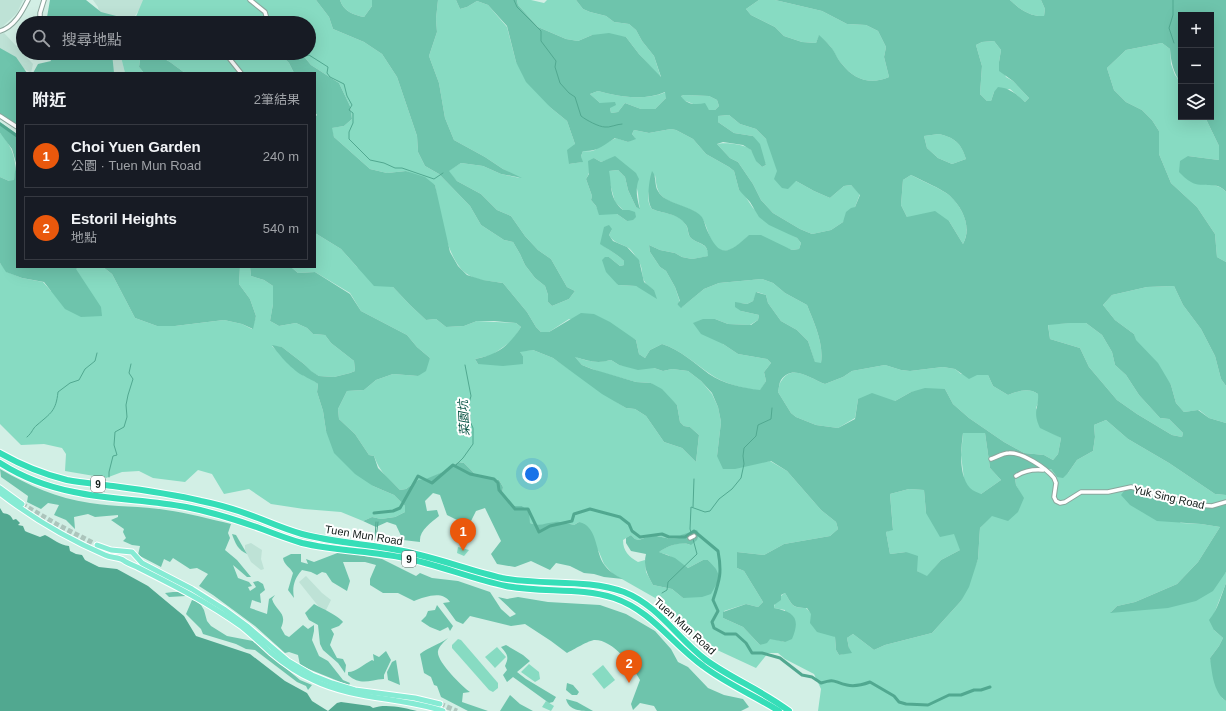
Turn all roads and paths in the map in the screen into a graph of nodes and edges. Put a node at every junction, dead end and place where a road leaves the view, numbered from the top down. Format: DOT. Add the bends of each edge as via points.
graph roads {
  1 [pos="28,0"];
  2 [pos="44,0"];
  3 [pos="250,0"];
  4 [pos="19,16"];
  5 [pos="40,16"];
  6 [pos="266,16"];
  7 [pos="16,19"];
  8 [pos="0,31"];
  9 [pos="231,60"];
  10 [pos="240,72"];
  11 [pos="0,116"];
  12 [pos="16,126"];
  13 [pos="0,452"];
  14 [pos="991,459"];
  15 [pos="0,463"];
  16 [pos="1045,470"];
  17 [pos="1016,476"];
  18 [pos="0,488"];
  19 [pos="0,493"];
  20 [pos="1226,502"];
  21 [pos="22,504"];
  22 [pos="97,545"];
  23 [pos="126,551"];
  24 [pos="134,556"];
  25 [pos="123,560"];
  26 [pos="128,563"];
  27 [pos="440,704"];
  28 [pos="443,711"];
  29 [pos="779,711"];
  30 [pos="789,711"];
  1 -- 4 [label="street"];
  2 -- 5 [label="street"];
  3 -- 6 [label="street"];
  7 -- 8 [label="street"];
  9 -- 10 [label="street"];
  11 -- 12 [label="street"];
  13 -- 30 [label="highway, Tuen Mun Road / 9" via="48,475 68,480 156,491 201,501 312,537 407,551 507,579 586,584 616,590 634,597 654,610 706,660"];
  14 -- 16 [label="street, Yuk Sing Road" via="1009,453 1025,457"];
  15 -- 29 [label="highway, Tuen Mun Road / 9" via="48,485 67,490 200,509 318,546 406,558 507,586 588,592 615,598 646,614 704,667"];
  16 -- 17 [label="street" via="1022,472"];
  16 -- 20 [label="street, Yuk Sing Road" via="1055,480 1054,498 1060,503 1081,492 1112,492 1130,488 1198,505 1212,506"];
  18 -- 21 [label="main road"];
  19 -- 25 [label="main road" via="57,531 107,556"];
  22 -- 23 [label="main road" via="111,550"];
  23 -- 24 [label="main road" via="130,551"];
  23 -- 25 [label="main road"];
  24 -- 26 [label="main road" via="133,561"];
  24 -- 27 [label="main road" via="224,609 288,661 312,675 355,690 416,698"];
  25 -- 26 [label="main road"];
  26 -- 28 [label="main road" via="202,600 244,628 282,662 313,681 350,693"];
}
